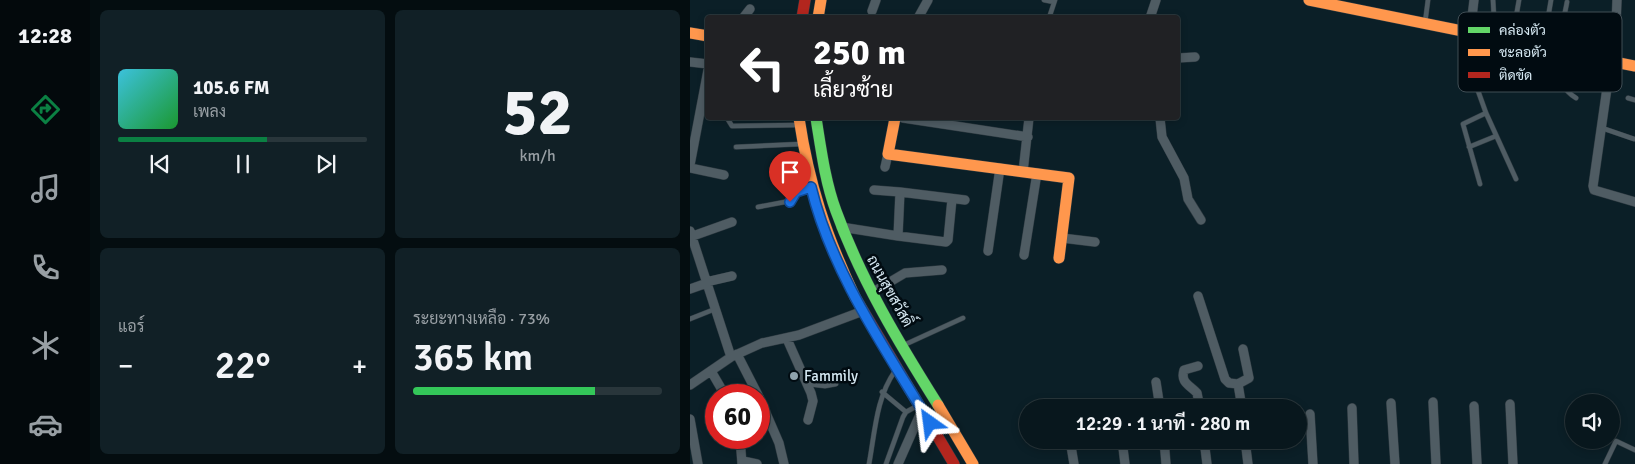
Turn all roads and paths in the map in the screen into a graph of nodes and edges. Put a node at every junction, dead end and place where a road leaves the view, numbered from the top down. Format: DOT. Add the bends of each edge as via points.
graph roads {
  1 [pos="805,0"];
  2 [pos="821,0"];
  3 [pos="876,0"];
  4 [pos="928,0"];
  5 [pos="1044,0"];
  6 [pos="1156,0"];
  7 [pos="1309,0"];
  8 [pos="1428,0"];
  9 [pos="1054,1"];
  10 [pos="1332,2"];
  11 [pos="1567,2"];
  12 [pos="750,9"];
  13 [pos="872,11"];
  14 [pos="1565,12"];
  15 [pos="745,15"];
  16 [pos="802,15"];
  17 [pos="818,15"];
  18 [pos="920,15"];
  19 [pos="1050,15"];
  20 [pos="1151,15"];
  21 [pos="1425,25"];
  22 [pos="1458,32"];
  23 [pos="690,33"];
  24 [pos="705,36"];
  25 [pos="1195,57"];
  26 [pos="1180,58"];
  27 [pos="690,62"];
  28 [pos="1622,63"];
  29 [pos="705,64"];
  30 [pos="1635,66"];
  31 [pos="705,83"];
  32 [pos="1478,92"];
  33 [pos="1569,92"];
  34 [pos="1606,92"];
  35 [pos="1576,98"];
  36 [pos="1628,98"];
  37 [pos="1635,100"];
  38 [pos="1486,113"];
  39 [pos="728,120"];
  40 [pos="816,120"];
  41 [pos="895,120"];
  42 [pos="916,120"];
  43 [pos="1029,120"];
  44 [pos="1160,120"];
  45 [pos="800,121"];
  46 [pos="1602,128"];
  47 [pos="1496,136"];
  48 [pos="1028,137"];
  49 [pos="692,138"];
  50 [pos="1634,139"];
  51 [pos="802,144"];
  52 [pos="736,147"];
  53 [pos="1469,147"];
  54 [pos="888,154"];
  55 [pos="690,166"];
  56 [pos="885,167"];
  57 [pos="1000,168"];
  58 [pos="1023,172"];
  59 [pos="1037,173"];
  60 [pos="724,175"];
  61 [pos="1516,179"];
  62 [pos="1480,184"];
  63 [pos="811,187"];
  64 [pos="874,190"];
  65 [pos="900,192"];
  66 [pos="952,199"];
  67 [pos="965,200"];
  68 [pos="1635,202"];
  69 [pos="758,207"];
  70 [pos="1201,220"];
  71 [pos="732,222"];
  72 [pos="841,227"];
  73 [pos="691,235"];
  74 [pos="898,236"];
  75 [pos="1062,238"];
  76 [pos="1095,242"];
  77 [pos="988,251"];
  78 [pos="1024,255"];
  79 [pos="1059,258"];
  80 [pos="942,270"];
  81 [pos="732,276"];
  82 [pos="707,283"];
  83 [pos="690,288"];
  84 [pos="873,292"];
  85 [pos="1198,296"];
  86 [pos="715,309"];
  87 [pos="864,311"];
  88 [pos="963,318"];
  89 [pos="690,319"];
  90 [pos="787,339"];
  91 [pos="903,345"];
  92 [pos="1243,349"];
  93 [pos="734,356"];
  94 [pos="1198,366"];
  95 [pos="897,368"];
  96 [pos="711,371"];
  97 [pos="1156,382"];
  98 [pos="719,384"];
  99 [pos="751,384"];
  100 [pos="808,384"];
  101 [pos="836,384"];
  102 [pos="1238,384"];
  103 [pos="690,385"];
  104 [pos="882,392"];
  105 [pos="1159,399"];
  106 [pos="1198,399"];
  107 [pos="1240,399"];
  108 [pos="1433,402"];
  109 [pos="1392,403"];
  110 [pos="1510,404"];
  111 [pos="1474,406"];
  112 [pos="920,407"];
  113 [pos="1352,408"];
  114 [pos="906,412"];
  115 [pos="1310,414"];
  116 [pos="690,419"];
  117 [pos="808,420"];
  118 [pos="770,423"];
  119 [pos="1620,443"];
  120 [pos="741,449"];
  121 [pos="1072,449"];
  122 [pos="1123,449"];
  123 [pos="1165,449"];
  124 [pos="1205,449"];
  125 [pos="1246,449"];
  126 [pos="1611,449"];
  127 [pos="1635,450"];
  128 [pos="743,462"];
  129 [pos="698,464"];
  130 [pos="757,464"];
  131 [pos="784,464"];
  132 [pos="870,464"];
  133 [pos="886,464"];
  134 [pos="898,464"];
  135 [pos="954,464"];
  136 [pos="973,464"];
  137 [pos="1074,464"];
  138 [pos="1125,464"];
  139 [pos="1166,464"];
  140 [pos="1207,464"];
  141 [pos="1248,464"];
  142 [pos="1313,464"];
  143 [pos="1354,464"];
  144 [pos="1394,464"];
  145 [pos="1436,464"];
  146 [pos="1477,464"];
  147 [pos="1513,464"];
  148 [pos="1605,464"];
  1 -- 16 [label="main road"];
  2 -- 17 [label="main road"];
  3 -- 13 [label="street"];
  4 -- 18 [label="street"];
  5 -- 9 [label="lane"];
  6 -- 20 [label="street"];
  7 -- 10 [label="main road"];
  8 -- 21 [label="lane"];
  9 -- 19 [label="lane"];
  10 -- 21 [label="main road"];
  11 -- 14 [label="lane"];
  12 -- 15 [label="street"];
  21 -- 22 [label="main road"];
  23 -- 24 [label="main road"];
  25 -- 26 [label="street"];
  27 -- 29 [label="street"];
  28 -- 30 [label="main road"];
  31 -- 49 [label="street"];
  32 -- 38 [label="lane"];
  33 -- 35 [label="lane"];
  34 -- 46 [label="street"];
  36 -- 37 [label="lane"];
  38 -- 47 [label="lane"];
  38 -- 53 [label="lane" via="1463,124"];
  39 -- 45 [label="lane" via="732,126"];
  40 -- 72 [label="main road, ถนนสุขสวัสดิ์" via="824,175"];
  41 -- 54 [label="main road"];
  42 -- 48 [label="street"];
  43 -- 48 [label="street"];
  44 -- 70 [label="street" via="1162,137 1179,167 1188,199"];
  45 -- 51 [label="main road"];
  46 -- 50 [label="lane"];
  46 -- 68 [label="street" via="1594,190"];
  47 -- 53 [label="lane"];
  47 -- 61 [label="lane"];
  48 -- 58 [label="street"];
  49 -- 55 [label="street"];
  51 -- 52 [label="lane"];
  51 -- 63 [label="main road"];
  53 -- 62 [label="lane"];
  54 -- 56 [label="street"];
  54 -- 57 [label="main road"];
  55 -- 60 [label="street"];
  57 -- 58 [label="main road"];
  57 -- 77 [label="street"];
  58 -- 59 [label="main road"];
  59 -- 75 [label="main road" via="1069,178"];
  59 -- 78 [label="street"];
  63 -- 69 [label="lane" via="796,192 790,202"];
  63 -- 87 [label="main road" via="828,240"];
  64 -- 65 [label="street"];
  65 -- 66 [label="street"];
  65 -- 74 [label="street"];
  66 -- 67 [label="street"];
  66 -- 74 [label="street" via="946,242"];
  71 -- 73 [label="street"];
  72 -- 74 [label="street"];
  72 -- 84 [label="main road, ถนนสุขสวัสดิ์"];
  73 -- 82 [label="street"];
  75 -- 76 [label="street"];
  75 -- 79 [label="main road"];
  80 -- 84 [label="street" via="905,273"];
  81 -- 82 [label="street"];
  82 -- 83 [label="street"];
  82 -- 86 [label="street"];
  84 -- 91 [label="main road, ถนนสุขสวัสดิ์"];
  85 -- 102 [label="street" via="1225,379"];
  86 -- 89 [label="lane"];
  86 -- 93 [label="street"];
  87 -- 90 [label="street"];
  87 -- 95 [label="main road"];
  88 -- 91 [label="lane"];
  90 -- 93 [label="street" via="762,343"];
  90 -- 100 [label="street"];
  91 -- 136 [label="main road, ถนนสุขสวัสดิ์"];
  92 -- 102 [label="street" via="1249,378"];
  93 -- 96 [label="street"];
  93 -- 99 [label="street"];
  94 -- 106 [label="street" via="1184,370 1183,375"];
  95 -- 104 [label="lane"];
  95 -- 112 [label="main road"];
  96 -- 98 [label="street"];
  96 -- 103 [label="street"];
  97 -- 105 [label="street"];
  100 -- 101 [label="lane"];
  100 -- 117 [label="street" via="813,402"];
  102 -- 107 [label="street"];
  104 -- 114 [label="lane"];
  104 -- 132 [label="lane"];
  108 -- 145 [label="street"];
  109 -- 144 [label="street"];
  110 -- 147 [label="street"];
  111 -- 146 [label="street"];
  112 -- 114 [label="lane"];
  112 -- 134 [label="street"];
  112 -- 135 [label="main road"];
  113 -- 143 [label="street"];
  114 -- 133 [label="lane"];
  115 -- 142 [label="street"];
  116 -- 129 [label="street"];
  118 -- 131 [label="street"];
  119 -- 127 [label="lane"];
  120 -- 128 [label="street"];
  121 -- 137 [label="street"];
  122 -- 138 [label="street"];
  123 -- 139 [label="street"];
  124 -- 140 [label="street"];
  125 -- 141 [label="street"];
  126 -- 148 [label="lane"];
  128 -- 130 [label="street"];
}
